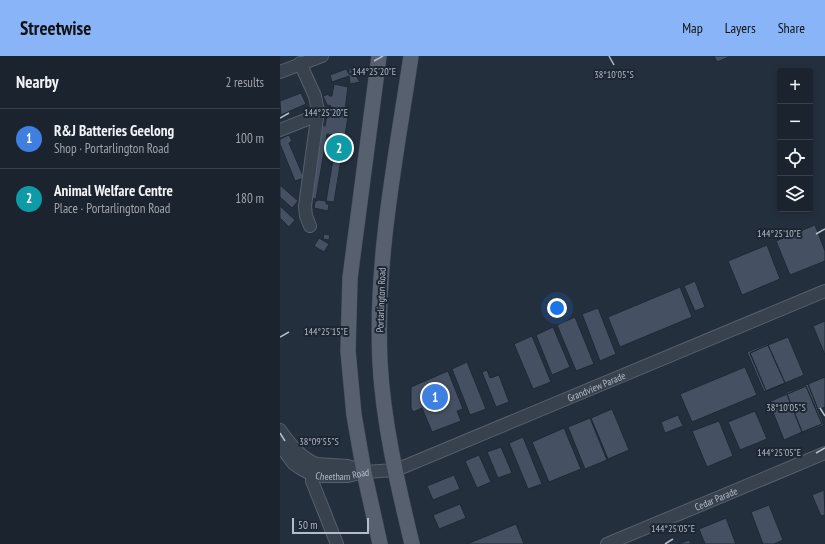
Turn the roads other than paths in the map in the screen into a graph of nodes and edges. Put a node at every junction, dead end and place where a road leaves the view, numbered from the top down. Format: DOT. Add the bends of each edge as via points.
graph roads {
  1 [pos="322,56"];
  2 [pos="368,56"];
  3 [pos="379,56"];
  4 [pos="411,56"];
  5 [pos="300,63"];
  6 [pos="280,72"];
  7 [pos="374,95"];
  8 [pos="318,115"];
  9 [pos="280,130"];
  10 [pos="310,226"];
  11 [pos="825,291"];
  12 [pos="280,430"];
  13 [pos="280,445"];
  14 [pos="825,453"];
  15 [pos="312,468"];
  16 [pos="396,470"];
  17 [pos="364,472"];
  18 [pos="337,544"];
  19 [pos="380,544"];
  20 [pos="412,544"];
  21 [pos="607,544"];
  1 -- 5 [label="street"];
  2 -- 7 [label="main road"];
  3 -- 7 [label="main road"];
  4 -- 16 [label="main road, Portarlington Road" via="388,209 379,315 386,418"];
  5 -- 6 [label="street"];
  5 -- 8 [label="street" via="318,104"];
  7 -- 17 [label="main road" via="350,285 348,351 354,415"];
  8 -- 9 [label="street"];
  8 -- 10 [label="street" via="305,206"];
  11 -- 16 [label="street, Grandview Parade"];
  12 -- 15 [label="street, Cheetham Road"];
  13 -- 15 [label="street, Cheetham Road" via="293,463 300,468"];
  14 -- 21 [label="street, Cedar Parade"];
  15 -- 17 [label="street, Cheetham Road" via="323,465 348,466"];
  15 -- 18 [label="street" via="314,487"];
  16 -- 17 [label="street, Grandview Parade"];
  16 -- 20 [label="main road, Portarlington Road"];
  17 -- 19 [label="main road"];
}
